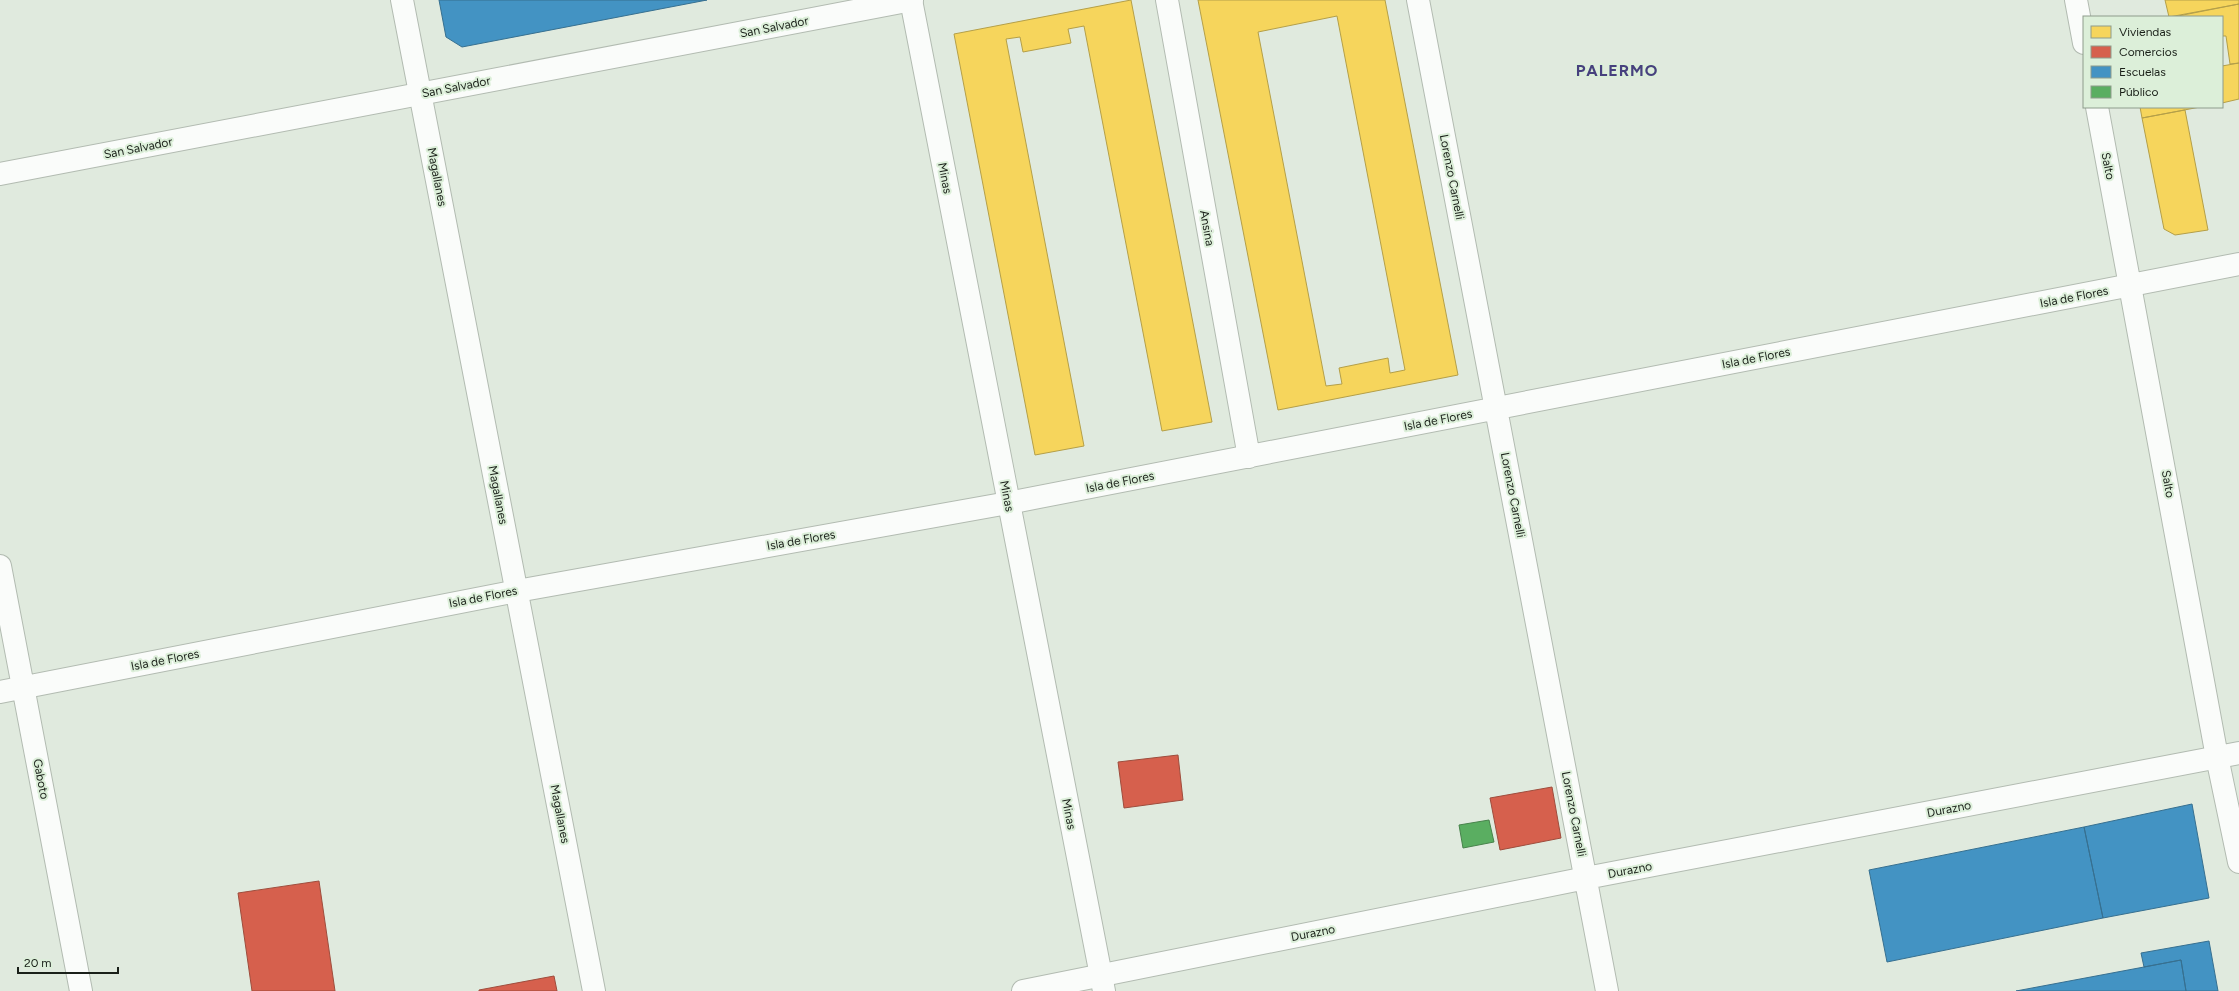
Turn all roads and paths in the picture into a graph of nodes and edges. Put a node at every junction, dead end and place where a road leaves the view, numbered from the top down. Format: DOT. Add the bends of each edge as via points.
graph roads {
  1 [pos="402,0"];
  2 [pos="911,0"];
  3 [pos="1167,0"];
  4 [pos="1418,0"];
  5 [pos="2076,0"];
  6 [pos="2083,38"];
  7 [pos="421,94"];
  8 [pos="2096,108"];
  9 [pos="0,174"];
  10 [pos="2239,264"];
  11 [pos="2131,286"];
  12 [pos="1496,408"];
  13 [pos="1249,457"];
  14 [pos="1008,503"];
  15 [pos="0,566"];
  16 [pos="517,591"];
  17 [pos="23,688"];
  18 [pos="0,692"];
  19 [pos="2239,753"];
  20 [pos="2218,757"];
  21 [pos="2239,862"];
  22 [pos="1586,878"];
  23 [pos="1102,983"];
  24 [pos="81,991"];
  25 [pos="594,991"];
  26 [pos="1023,991"];
  27 [pos="1607,991"];
  1 -- 7 [label="street, Magallanes"];
  2 -- 7 [label="street, San Salvador"];
  2 -- 14 [label="street, Minas"];
  3 -- 13 [label="street, Ansina"];
  4 -- 12 [label="street, Lorenzo Carnelli"];
  5 -- 6 [label="street"];
  7 -- 9 [label="street, San Salvador"];
  7 -- 16 [label="street, Magallanes"];
  8 -- 11 [label="street, Salto"];
  10 -- 11 [label="street, Isla de Flores"];
  11 -- 12 [label="street, Isla de Flores"];
  11 -- 20 [label="street, Salto"];
  12 -- 13 [label="street, Isla de Flores"];
  12 -- 22 [label="street, Lorenzo Carnelli"];
  13 -- 14 [label="street, Isla de Flores"];
  14 -- 16 [label="street, Isla de Flores"];
  14 -- 23 [label="street, Minas"];
  15 -- 17 [label="street, Gaboto"];
  16 -- 17 [label="street, Isla de Flores"];
  16 -- 25 [label="street, Magallanes"];
  17 -- 18 [label="street, Isla de Flores"];
  17 -- 24 [label="street, Gaboto"];
  19 -- 20 [label="street, Durazno"];
  20 -- 21 [label="street, Salto"];
  20 -- 22 [label="street, Durazno"];
  22 -- 23 [label="street, Durazno"];
  22 -- 27 [label="street, Lorenzo Carnelli"];
  23 -- 26 [label="street, Durazno"];
}
